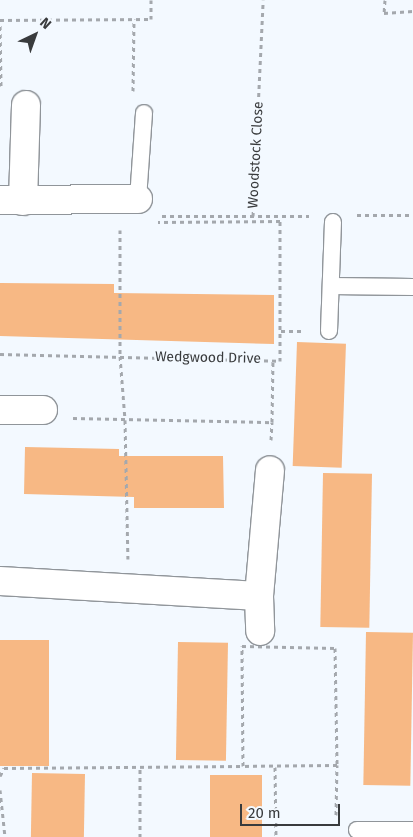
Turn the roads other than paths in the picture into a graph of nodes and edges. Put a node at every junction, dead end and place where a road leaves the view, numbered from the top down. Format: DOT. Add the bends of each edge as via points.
graph roads {
  1 [pos="26,105"];
  2 [pos="144,113"];
  3 [pos="12,200"];
  4 [pos="143,210"];
  5 [pos="332,222"];
  6 [pos="331,286"];
  7 [pos="413,287"];
  8 [pos="329,331"];
  9 [pos="0,410"];
  10 [pos="44,410"];
  11 [pos="270,470"];
  12 [pos="0,582"];
  13 [pos="260,596"];
  14 [pos="260,631"];
  15 [pos="357,830"];
  16 [pos="413,830"];
  1 -- 3 [label="street"];
  2 -- 4 [label="lane"];
  3 -- 4 [label="street"];
  5 -- 6 [label="lane"];
  6 -- 7 [label="lane"];
  6 -- 8 [label="lane"];
  9 -- 10 [label="street"];
  11 -- 13 [label="street"];
  12 -- 13 [label="street"];
  13 -- 14 [label="street"];
  15 -- 16 [label="lane"];
}
